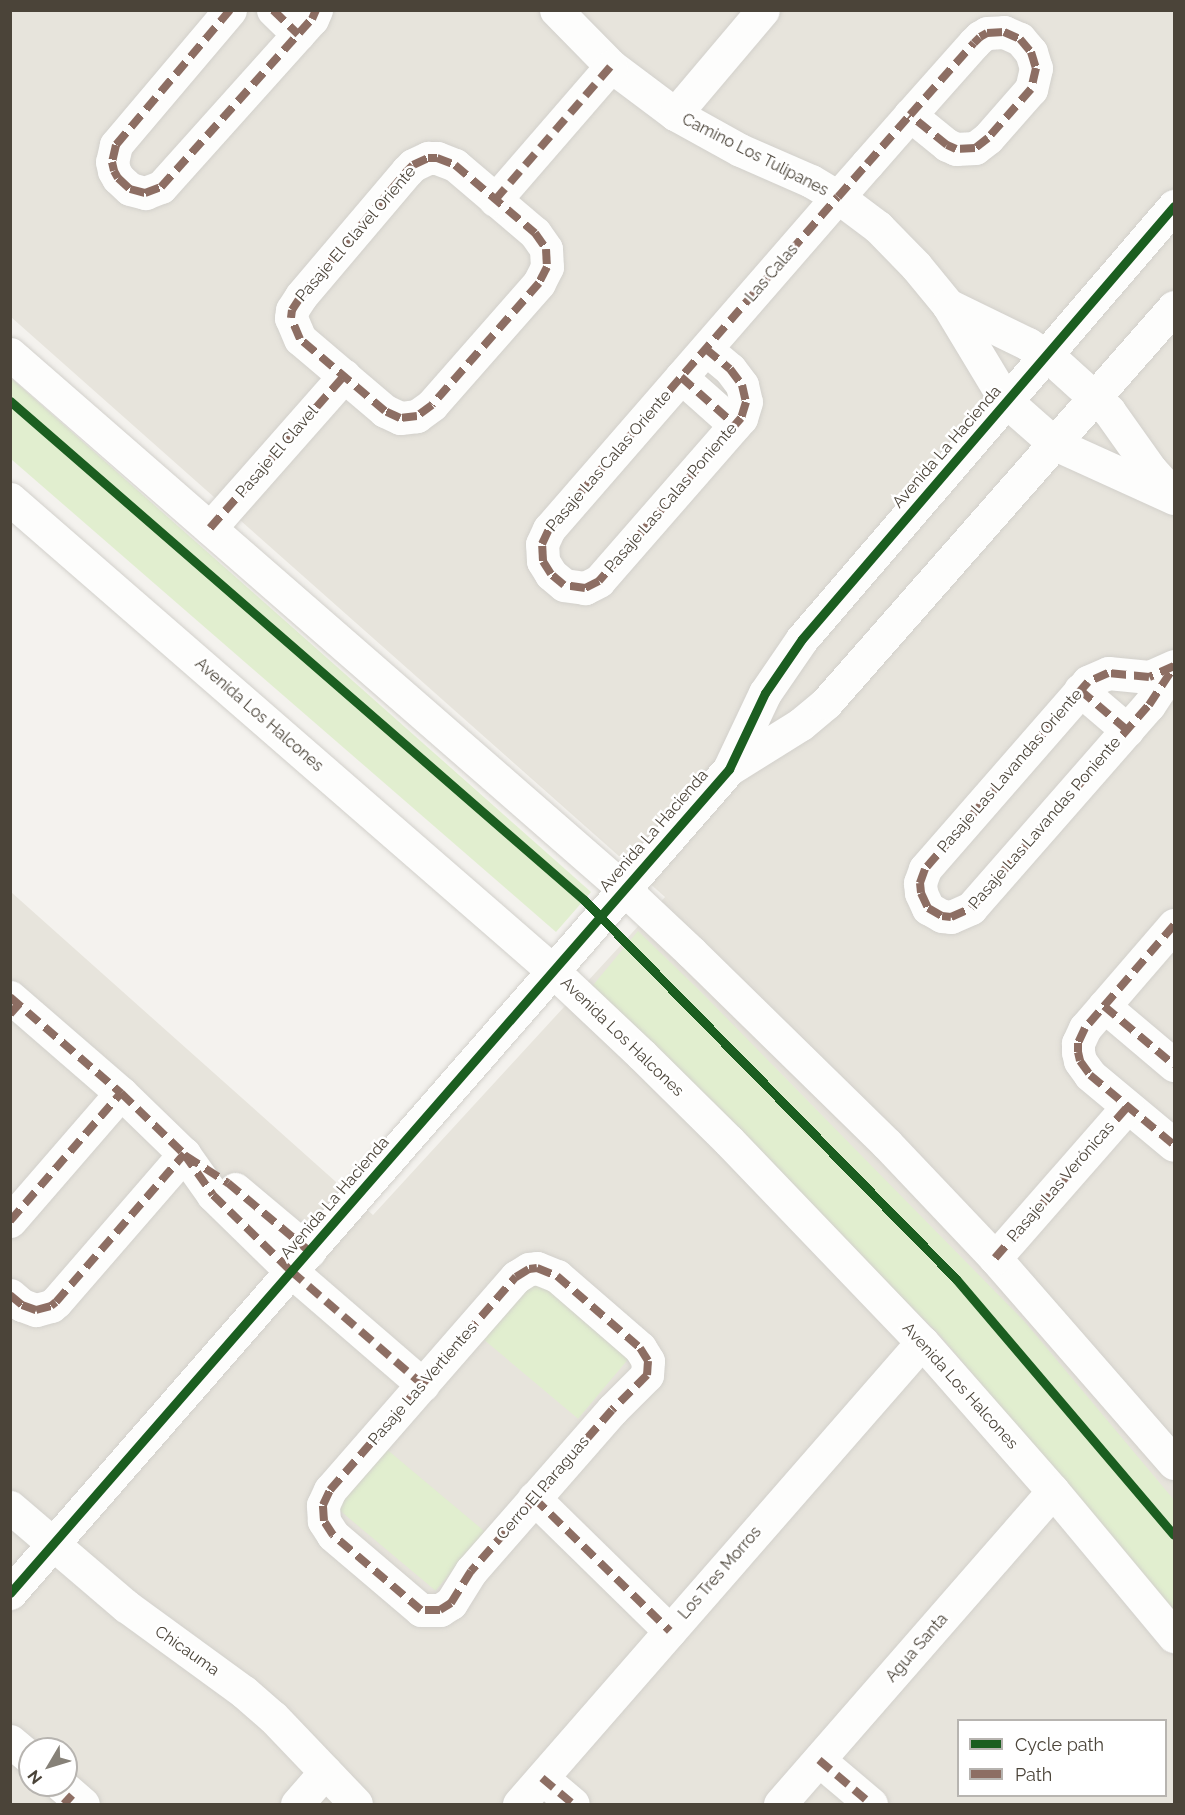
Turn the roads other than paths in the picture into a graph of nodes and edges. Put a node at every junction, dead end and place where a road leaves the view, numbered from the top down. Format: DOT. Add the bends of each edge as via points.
graph roads {
  1 [pos="230,10"];
  2 [pos="273,10"];
  3 [pos="762,10"];
  4 [pos="557,11"];
  5 [pos="307,22"];
  6 [pos="611,66"];
  7 [pos="675,114"];
  8 [pos="910,115"];
  9 [pos="838,197"];
  10 [pos="495,200"];
  11 [pos="1174,207"];
  12 [pos="1174,307"];
  13 [pos="978,334"];
  14 [pos="706,349"];
  15 [pos="10,354"];
  16 [pos="1045,354"];
  17 [pos="344,376"];
  18 [pos="681,377"];
  19 [pos="1096,397"];
  20 [pos="1006,401"];
  21 [pos="735,425"];
  22 [pos="1055,444"];
  23 [pos="1174,497"];
  24 [pos="10,499"];
  25 [pos="210,528"];
  26 [pos="557,580"];
  27 [pos="1174,667"];
  28 [pos="1080,690"];
  29 [pos="1144,692"];
  30 [pos="1127,730"];
  31 [pos="729,769"];
  32 [pos="624,889"];
  33 [pos="930,910"];
  34 [pos="1174,924"];
  35 [pos="553,970"];
  36 [pos="13,1005"];
  37 [pos="1104,1006"];
  38 [pos="1174,1065"];
  39 [pos="122,1093"];
  40 [pos="1127,1107"];
  41 [pos="1174,1145"];
  42 [pos="184,1154"];
  43 [pos="10,1221"];
  44 [pos="995,1258"];
  45 [pos="300,1261"];
  46 [pos="537,1268"];
  47 [pos="10,1295"];
  48 [pos="922,1342"];
  49 [pos="423,1385"];
  50 [pos="1174,1463"];
  51 [pos="1053,1491"];
  52 [pos="534,1498"];
  53 [pos="10,1507"];
  54 [pos="53,1544"];
  55 [pos="10,1593"];
  56 [pos="433,1612"];
  57 [pos="670,1631"];
  58 [pos="1174,1636"];
  59 [pos="819,1760"];
  60 [pos="325,1772"];
  61 [pos="542,1778"];
  62 [pos="297,1804"];
  63 [pos="356,1804"];
  64 [pos="519,1804"];
  65 [pos="573,1804"];
  66 [pos="780,1804"];
  67 [pos="871,1804"];
  1 -- 5 [label="street" via="116,145 114,171 124,185 145,193 161,187"];
  2 -- 5 [label="street"];
  3 -- 7 [label="street"];
  4 -- 6 [label="street, Camino Los Tulipanes"];
  6 -- 7 [label="street, Camino Los Tulipanes"];
  6 -- 10 [label="street"];
  7 -- 9 [label="street, Camino Los Tulipanes" via="715,138"];
  8 -- 9 [label="street, Las Calas"];
  9 -- 13 [label="street, Camino Los Tulipanes" via="897,246 948,306"];
  9 -- 14 [label="street, Las Calas"];
  10 -- 17 [label="street, Pasaje El Clavel Oriente" via="446,160 428,158 407,171 292,310 295,332"];
  10 -- 17 [label="street, Pasaje El Clavel Oriente" via="535,233 546,249 547,267 540,283 432,405 417,416 392,415"];
  11 -- 16 [label="street, Avenida La Hacienda"];
  12 -- 19 [label="street, Avenida La Hacienda"];
  13 -- 16 [label="street, Camino Los Tulipanes"];
  13 -- 20 [label="street, Camino Los Tulipanes"];
  14 -- 18 [label="street, Pasaje Las Calas Oriente"];
  14 -- 21 [label="street, Pasaje Las Calas Poniente" via="742,385 744,410"];
  15 -- 25 [label="street"];
  16 -- 19 [label="street, Camino Los Tulipanes"];
  16 -- 20 [label="street, Avenida La Hacienda"];
  17 -- 25 [label="street, Pasaje El Clavel"];
  18 -- 21 [label="street"];
  18 -- 26 [label="street, Pasaje Las Calas Oriente" via="545,536 543,561"];
  19 -- 22 [label="street, Avenida La Hacienda"];
  19 -- 23 [label="street, Camino Los Tulipanes"];
  20 -- 22 [label="street, Camino Los Tulipanes"];
  20 -- 31 [label="street, Avenida La Hacienda" via="787,658 756,710"];
  21 -- 26 [label="street, Pasaje Las Calas Poniente" via="599,581 577,588"];
  22 -- 23 [label="street, Camino Los Tulipanes"];
  22 -- 31 [label="street, Avenida La Hacienda" via="826,703 801,724"];
  24 -- 35 [label="street, Avenida Los Halcones"];
  25 -- 32 [label="street"];
  27 -- 29 [label="street, Pasaje Las Lavandas Oriente" via="1158,675"];
  28 -- 29 [label="street, Pasaje Las Lavandas Oriente" via="1101,674"];
  28 -- 30 [label="street"];
  28 -- 33 [label="street, Pasaje Las Lavandas Oriente" via="925,869 921,893"];
  29 -- 30 [label="street, Pasaje Las Lavandas Poniente"];
  30 -- 33 [label="street, Pasaje Las Lavandas Poniente" via="971,908 951,917"];
  31 -- 32 [label="street, Avenida La Hacienda"];
  32 -- 35 [label="street, Avenida La Hacienda"];
  32 -- 44 [label="street" via="837,1095"];
  34 -- 37 [label="street"];
  35 -- 45 [label="street, Avenida La Hacienda"];
  35 -- 48 [label="street, Avenida Los Halcones" via="729,1141"];
  36 -- 39 [label="street"];
  37 -- 38 [label="street"];
  37 -- 40 [label="street" via="1080,1035 1077,1052 1084,1068"];
  39 -- 42 [label="street"];
  39 -- 43 [label="street"];
  40 -- 41 [label="street"];
  40 -- 44 [label="street, Pasaje Las Verónicas"];
  42 -- 45 [label="street" via="228,1184"];
  42 -- 47 [label="street" via="57,1302 36,1310"];
  44 -- 50 [label="street"];
  45 -- 49 [label="street"];
  45 -- 54 [label="street, Avenida La Hacienda"];
  46 -- 49 [label="street, Pasaje Las Vertientes" via="516,1277"];
  46 -- 52 [label="street, Cerro El Paraguas" via="557,1276 634,1342 649,1368 643,1382 612,1410"];
  48 -- 51 [label="street, Avenida Los Halcones"];
  48 -- 57 [label="street, Los Tres Morros"];
  49 -- 56 [label="street, Pasaje Las Vertientes" via="330,1490 322,1513 333,1535 416,1607"];
  51 -- 58 [label="street, Avenida Los Halcones"];
  51 -- 59 [label="street, Agua Santa"];
  52 -- 56 [label="street, Cerro El Paraguas" via="471,1570 451,1603"];
  52 -- 57 [label="street"];
  53 -- 54 [label="street, Chicauma"];
  54 -- 55 [label="street, Avenida La Hacienda"];
  54 -- 60 [label="street, Chicauma" via="126,1606 251,1698"];
  57 -- 61 [label="street, Los Tres Morros"];
  59 -- 66 [label="street, Agua Santa"];
  59 -- 67 [label="street"];
  60 -- 62 [label="street"];
  60 -- 63 [label="street, Chicauma"];
  61 -- 64 [label="street, Los Tres Morros"];
  61 -- 65 [label="street"];
}
